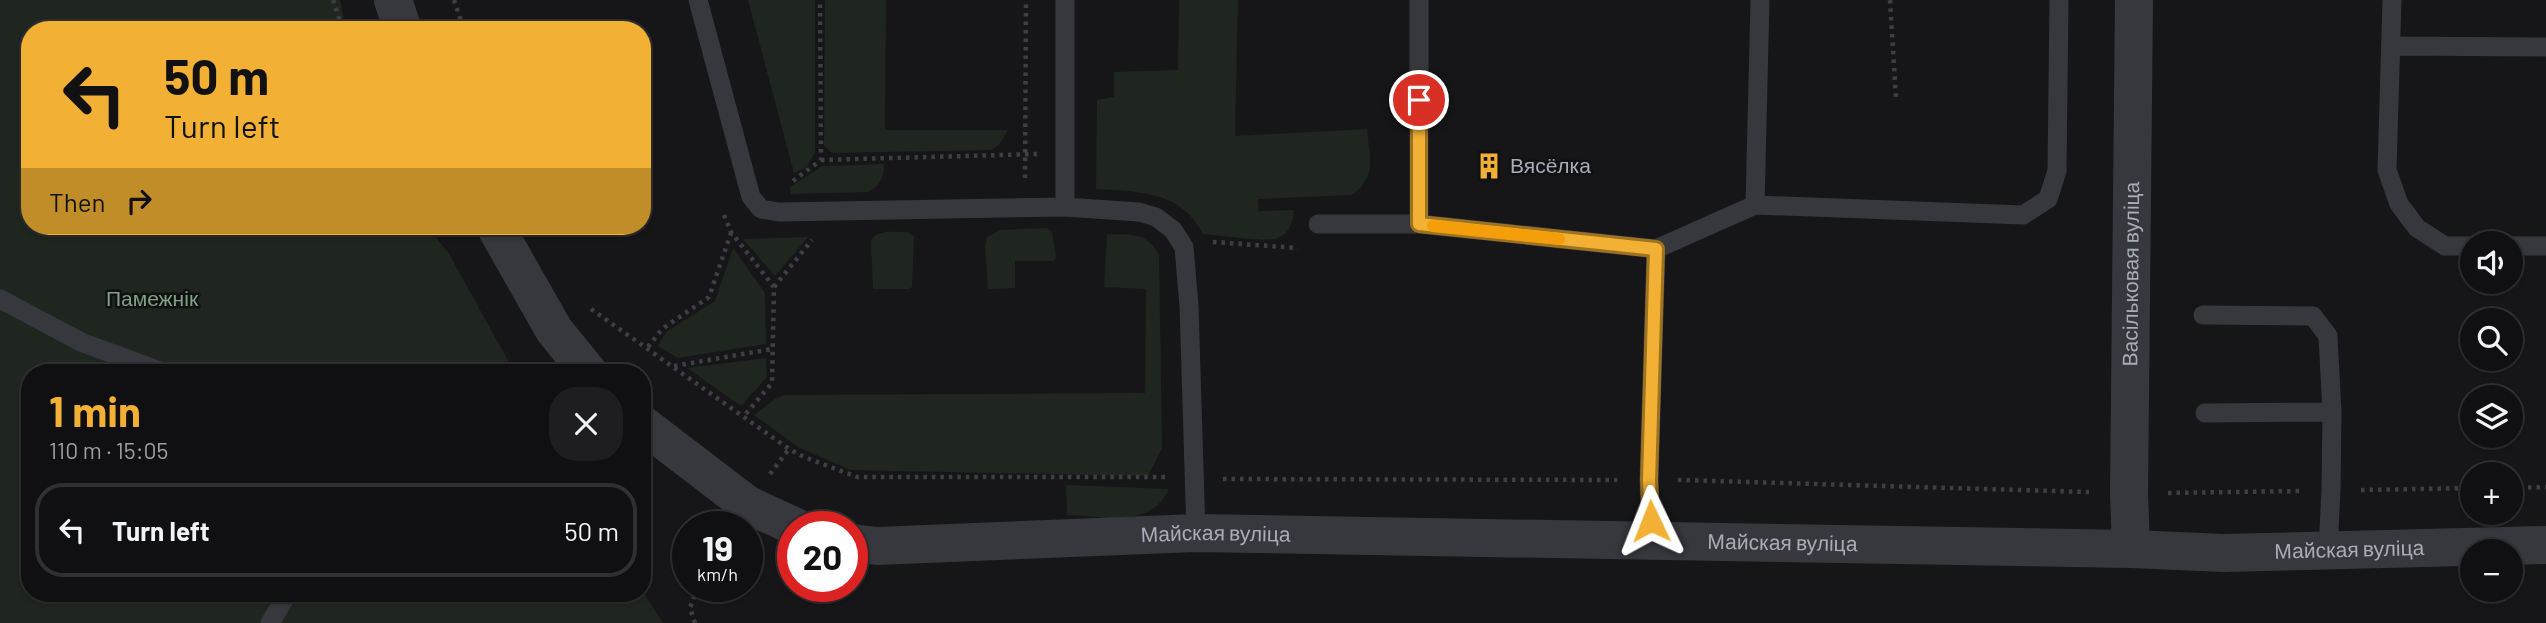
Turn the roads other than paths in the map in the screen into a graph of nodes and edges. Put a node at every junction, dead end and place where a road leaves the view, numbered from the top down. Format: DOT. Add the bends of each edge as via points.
graph roads {
  1 [pos="393,0"];
  2 [pos="698,0"];
  3 [pos="1065,0"];
  4 [pos="1419,0"];
  5 [pos="1760,0"];
  6 [pos="2059,0"];
  7 [pos="2134,0"];
  8 [pos="2392,0"];
  9 [pos="400,21"];
  10 [pos="2390,46"];
  11 [pos="2546,47"];
  12 [pos="1755,205"];
  13 [pos="1065,207"];
  14 [pos="1318,224"];
  15 [pos="1419,224"];
  16 [pos="500,235"];
  17 [pos="2460,246"];
  18 [pos="2523,246"];
  19 [pos="2546,246"];
  20 [pos="1656,249"];
  21 [pos="0,299"];
  22 [pos="2203,315"];
  23 [pos="140,364"];
  24 [pos="582,364"];
  25 [pos="2332,412"];
  26 [pos="2205,413"];
  27 [pos="651,431"];
  28 [pos="777,518"];
  29 [pos="1196,533"];
  30 [pos="1651,542"];
  31 [pos="868,545"];
  32 [pos="2546,545"];
  33 [pos="2131,549"];
  34 [pos="2328,550"];
  35 [pos="283,602"];
  36 [pos="270,623"];
  1 -- 9 [label="street"];
  2 -- 13 [label="lane" via="751,197 761,209"];
  3 -- 13 [label="lane"];
  4 -- 15 [label="lane"];
  5 -- 12 [label="lane"];
  6 -- 12 [label="lane" via="2057,171 2048,199 2023,215"];
  7 -- 33 [label="street, Васільковая вуліца"];
  8 -- 10 [label="lane"];
  10 -- 11 [label="lane"];
  10 -- 17 [label="lane" via="2387,170 2399,204 2417,228 2445,246"];
  12 -- 20 [label="lane"];
  13 -- 29 [label="lane" via="1156,217 1173,230 1184,247"];
  14 -- 15 [label="lane"];
  15 -- 20 [label="lane"];
  16 -- 24 [label="street" via="554,330"];
  18 -- 19 [label="lane"];
  20 -- 30 [label="lane"];
  21 -- 23 [label="lane" via="80,342"];
  22 -- 25 [label="lane" via="2313,316 2328,336"];
  25 -- 26 [label="lane"];
  25 -- 34 [label="lane"];
  27 -- 28 [label="street" via="748,505"];
  29 -- 30 [label="street, Майская вуліца"];
  29 -- 31 [label="street, Майская вуліца"];
  30 -- 33 [label="street, Майская вуліца"];
  32 -- 34 [label="street, Майская вуліца"];
  33 -- 34 [label="street, Майская вуліца" via="2224,553"];
  35 -- 36 [label="lane"];
}
